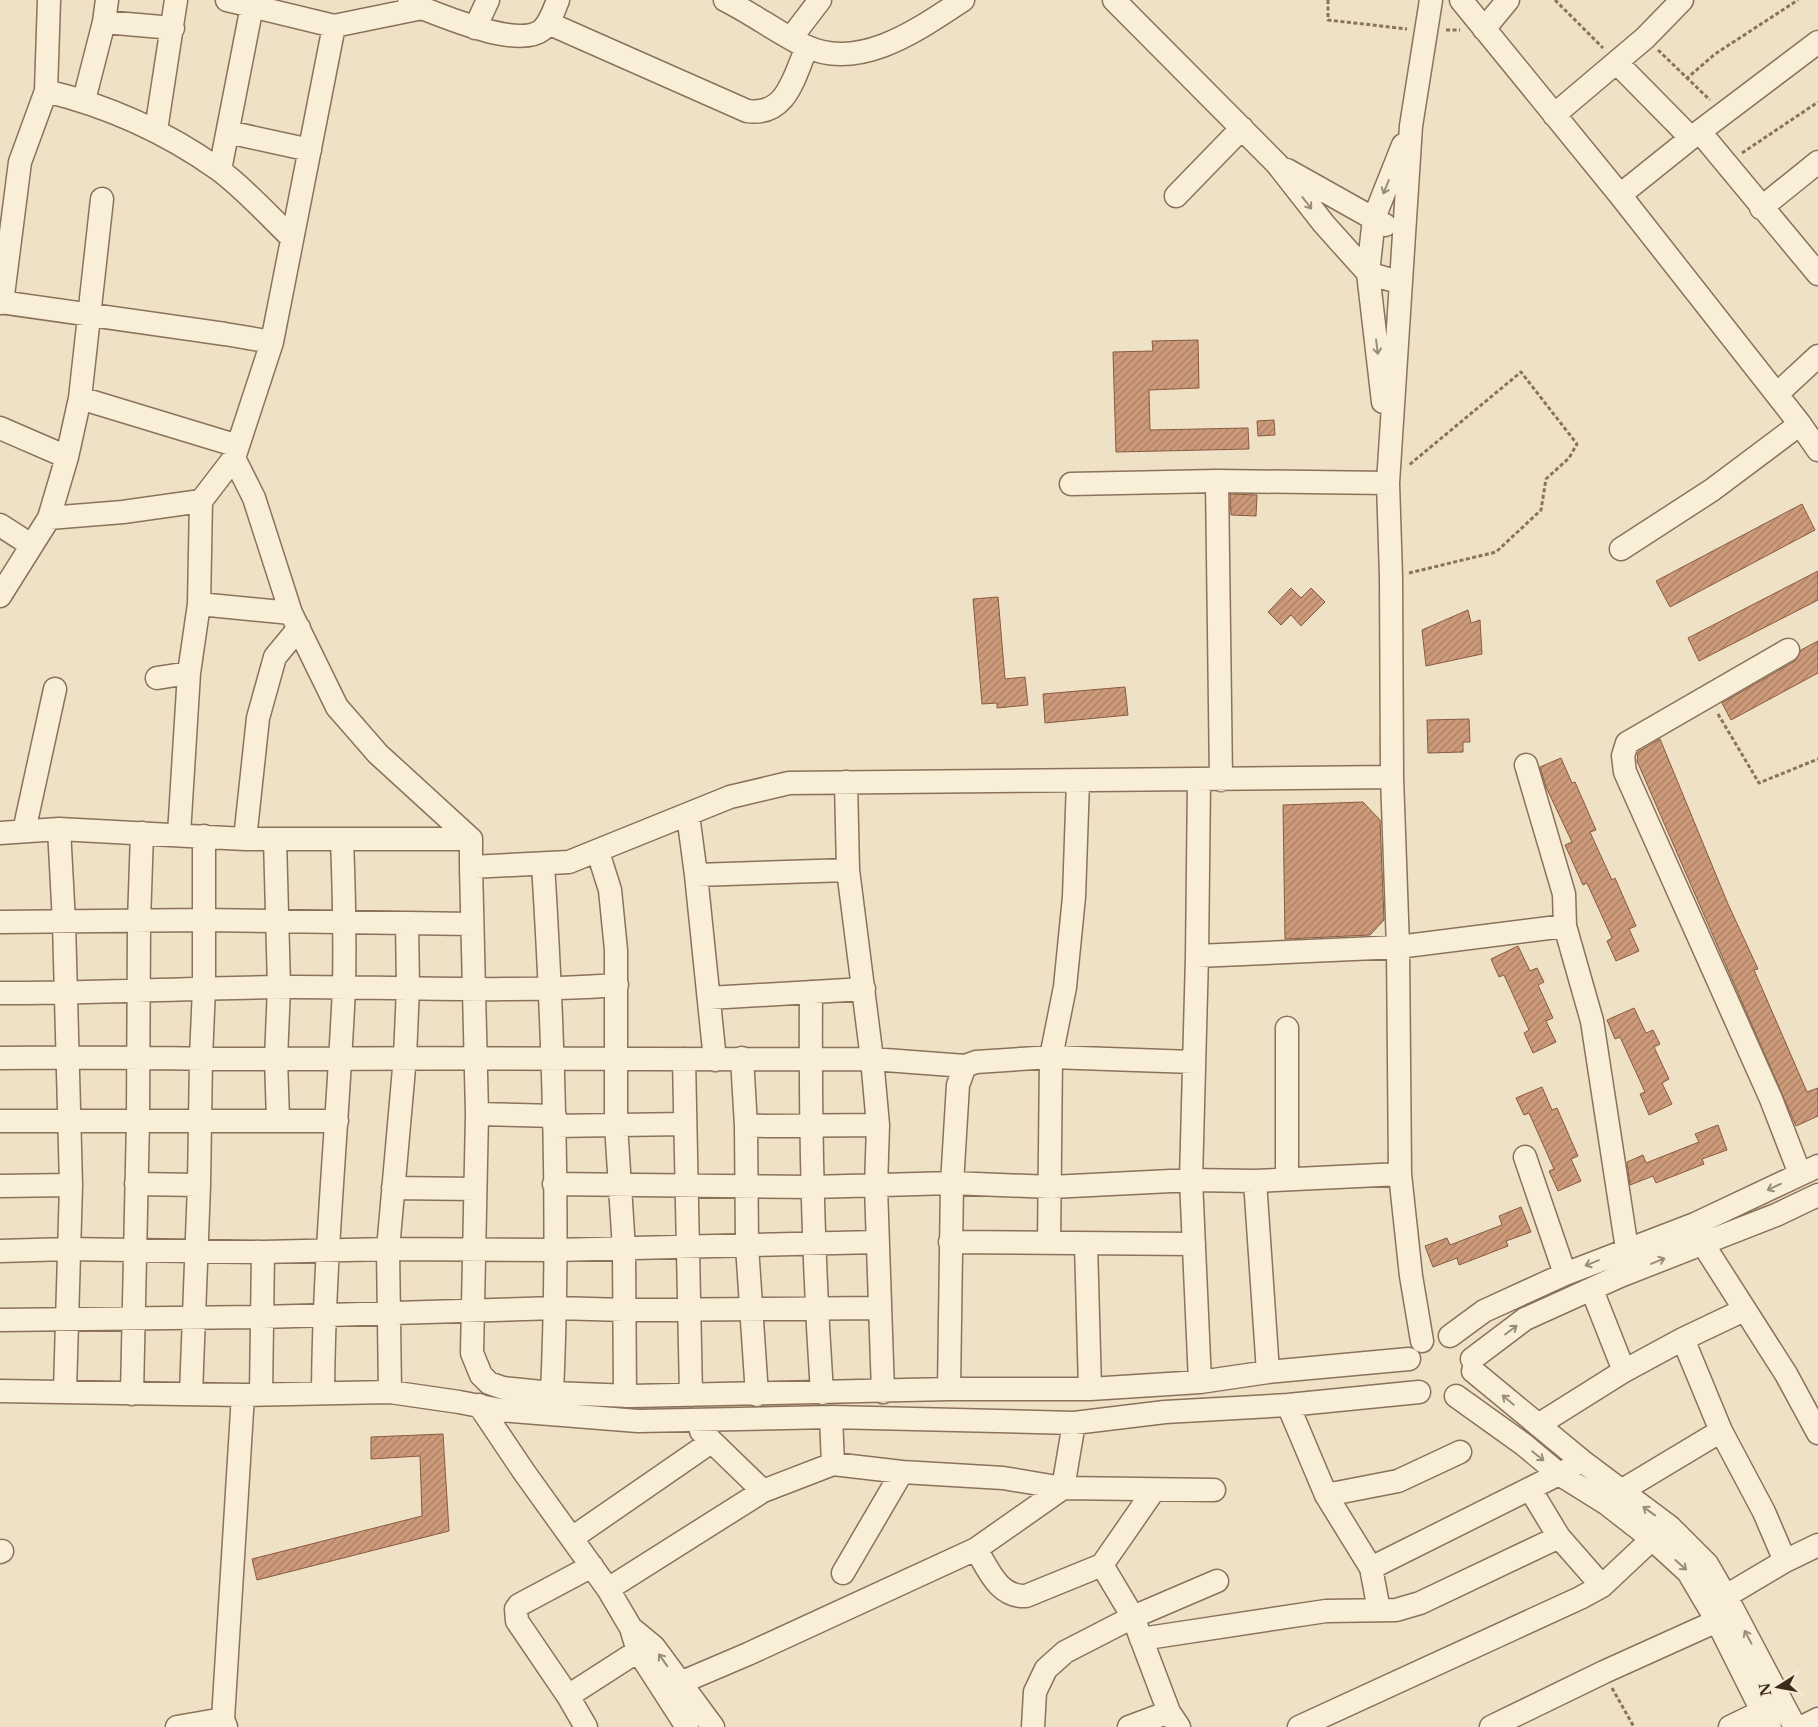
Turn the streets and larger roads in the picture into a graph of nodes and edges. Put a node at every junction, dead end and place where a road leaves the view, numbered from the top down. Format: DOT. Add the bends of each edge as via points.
graph roads {
  1 [pos="49,0"];
  2 [pos="176,0"];
  3 [pos="227,0"];
  4 [pos="401,0"];
  5 [pos="488,0"];
  6 [pos="558,0"];
  7 [pos="725,0"];
  8 [pos="820,0"];
  9 [pos="963,0"];
  10 [pos="1114,0"];
  11 [pos="1431,0"];
  12 [pos="1461,0"];
  13 [pos="1508,0"];
  14 [pos="1682,0"];
  15 [pos="252,6"];
  16 [pos="422,8"];
  17 [pos="106,11"];
  18 [pos="548,23"];
  19 [pos="334,26"];
  20 [pos="172,28"];
  21 [pos="475,28"];
  22 [pos="1484,29"];
  23 [pos="1818,42"];
  24 [pos="799,43"];
  25 [pos="1617,63"];
  26 [pos="46,91"];
  27 [pos="84,100"];
  28 [pos="1554,115"];
  29 [pos="1411,126"];
  30 [pos="1242,128"];
  31 [pos="156,130"];
  32 [pos="228,132"];
  33 [pos="1695,135"];
  34 [pos="310,150"];
  35 [pos="10,162"];
  36 [pos="1818,162"];
  37 [pos="1277,164"];
  38 [pos="220,170"];
  39 [pos="1620,195"];
  40 [pos="1176,196"];
  41 [pos="102,199"];
  42 [pos="1761,208"];
  43 [pos="1374,218"];
  44 [pos="1404,235"];
  45 [pos="292,237"];
  46 [pos="1368,273"];
  47 [pos="1818,274"];
  48 [pos="1401,284"];
  49 [pos="1,302"];
  50 [pos="88,314"];
  51 [pos="272,342"];
  52 [pos="1818,356"];
  53 [pos="1777,394"];
  54 [pos="80,398"];
  55 [pos="1800,424"];
  56 [pos="0,428"];
  57 [pos="1818,450"];
  58 [pos="236,452"];
  59 [pos="67,457"];
  60 [pos="1390,459"];
  61 [pos="1217,481"];
  62 [pos="1071,484"];
  63 [pos="1388,484"];
  64 [pos="201,501"];
  65 [pos="49,518"];
  66 [pos="0,525"];
  67 [pos="31,545"];
  68 [pos="1621,549"];
  69 [pos="0,596"];
  70 [pos="199,604"];
  71 [pos="295,621"];
  72 [pos="1788,650"];
  73 [pos="189,673"];
  74 [pos="157,678"];
  75 [pos="55,690"];
  76 [pos="1526,765"];
  77 [pos="1392,777"];
  78 [pos="1198,780"];
  79 [pos="1221,780"];
  80 [pos="1078,781"];
  81 [pos="846,782"];
  82 [pos="688,815"];
  83 [pos="59,830"];
  84 [pos="24,832"];
  85 [pos="0,833"];
  86 [pos="142,833"];
  87 [pos="179,834"];
  88 [pos="204,836"];
  89 [pos="244,839"];
  90 [pos="275,839"];
  91 [pos="471,839"];
  92 [pos="342,840"];
  93 [pos="598,852"];
  94 [pos="543,864"];
  95 [pos="471,867"];
  96 [pos="848,870"];
  97 [pos="696,875"];
  98 [pos="203,920"];
  99 [pos="0,922"];
  100 [pos="64,922"];
  101 [pos="139,922"];
  102 [pos="277,922"];
  103 [pos="345,922"];
  104 [pos="407,923"];
  105 [pos="472,924"];
  106 [pos="1565,926"];
  107 [pos="1398,947"];
  108 [pos="1197,956"];
  109 [pos="617,985"];
  110 [pos="279,987"];
  111 [pos="344,987"];
  112 [pos="204,988"];
  113 [pos="408,988"];
  114 [pos="474,989"];
  115 [pos="864,989"];
  116 [pos="551,990"];
  117 [pos="138,991"];
  118 [pos="810,992"];
  119 [pos="0,993"];
  120 [pos="66,994"];
  121 [pos="709,998"];
  122 [pos="1287,1028"];
  123 [pos="68,1056"];
  124 [pos="339,1057"];
  125 [pos="405,1057"];
  126 [pos="552,1057"];
  127 [pos="1051,1057"];
  128 [pos="0,1058"];
  129 [pos="137,1058"];
  130 [pos="200,1058"];
  131 [pos="276,1058"];
  132 [pos="616,1058"];
  133 [pos="742,1058"];
  134 [pos="684,1059"];
  135 [pos="872,1059"];
  136 [pos="475,1060"];
  137 [pos="715,1060"];
  138 [pos="810,1060"];
  139 [pos="1193,1062"];
  140 [pos="966,1066"];
  141 [pos="477,1114"];
  142 [pos="200,1119"];
  143 [pos="0,1120"];
  144 [pos="138,1120"];
  145 [pos="278,1120"];
  146 [pos="70,1121"];
  147 [pos="336,1121"];
  148 [pos="554,1121"];
  149 [pos="684,1124"];
  150 [pos="616,1125"];
  151 [pos="813,1125"];
  152 [pos="878,1125"];
  153 [pos="746,1126"];
  154 [pos="1525,1157"];
  155 [pos="1809,1170"];
  156 [pos="1400,1174"];
  157 [pos="1287,1178"];
  158 [pos="1191,1180"];
  159 [pos="1255,1181"];
  160 [pos="952,1183"];
  161 [pos="71,1184"];
  162 [pos="136,1184"];
  163 [pos="554,1184"];
  164 [pos="687,1184"];
  165 [pos="199,1185"];
  166 [pos="622,1185"];
  167 [pos="0,1186"];
  168 [pos="746,1186"];
  169 [pos="876,1186"];
  170 [pos="812,1187"];
  171 [pos="1051,1187"];
  172 [pos="393,1188"];
  173 [pos="475,1189"];
  174 [pos="1818,1195"];
  175 [pos="877,1242"];
  176 [pos="950,1242"];
  177 [pos="1049,1243"];
  178 [pos="814,1244"];
  179 [pos="1086,1244"];
  180 [pos="1194,1244"];
  181 [pos="1702,1244"];
  182 [pos="748,1246"];
  183 [pos="688,1248"];
  184 [pos="68,1249"];
  185 [pos="388,1249"];
  186 [pos="624,1249"];
  187 [pos="1627,1249"];
  188 [pos="135,1250"];
  189 [pos="197,1250"];
  190 [pos="326,1250"];
  191 [pos="474,1250"];
  192 [pos="556,1250"];
  193 [pos="0,1251"];
  194 [pos="263,1252"];
  195 [pos="1565,1274"];
  196 [pos="1592,1290"];
  197 [pos="556,1308"];
  198 [pos="879,1308"];
  199 [pos="690,1309"];
  200 [pos="751,1309"];
  201 [pos="817,1309"];
  202 [pos="625,1310"];
  203 [pos="1744,1310"];
  204 [pos="473,1312"];
  205 [pos="389,1314"];
  206 [pos="323,1315"];
  207 [pos="133,1317"];
  208 [pos="262,1317"];
  209 [pos="65,1318"];
  210 [pos="193,1318"];
  211 [pos="0,1320"];
  212 [pos="1450,1336"];
  213 [pos="1683,1339"];
  214 [pos="1422,1341"];
  215 [pos="1409,1359"];
  216 [pos="1472,1365"];
  217 [pos="1624,1371"];
  218 [pos="1268,1372"];
  219 [pos="1200,1382"];
  220 [pos="949,1389"];
  221 [pos="1090,1389"];
  222 [pos="0,1391"];
  223 [pos="65,1391"];
  224 [pos="323,1392"];
  225 [pos="390,1392"];
  226 [pos="883,1392"];
  227 [pos="1418,1392"];
  228 [pos="552,1393"];
  229 [pos="822,1393"];
  230 [pos="132,1394"];
  231 [pos="191,1394"];
  232 [pos="252,1394"];
  233 [pos="691,1395"];
  234 [pos="757,1395"];
  235 [pos="625,1396"];
  236 [pos="1456,1396"];
  237 [pos="479,1405"];
  238 [pos="1288,1405"];
  239 [pos="831,1417"];
  240 [pos="692,1421"];
  241 [pos="1074,1423"];
  242 [pos="1538,1425"];
  243 [pos="1721,1430"];
  244 [pos="1818,1433"];
  245 [pos="710,1442"];
  246 [pos="1460,1452"];
  247 [pos="1582,1461"];
  248 [pos="833,1464"];
  249 [pos="902,1472"];
  250 [pos="1560,1474"];
  251 [pos="1062,1488"];
  252 [pos="1530,1489"];
  253 [pos="1154,1490"];
  254 [pos="1214,1490"];
  255 [pos="763,1491"];
  256 [pos="1621,1491"];
  257 [pos="1326,1495"];
  258 [pos="572,1538"];
  259 [pos="1559,1538"];
  260 [pos="1652,1539"];
  261 [pos="1818,1545"];
  262 [pos="976,1549"];
  263 [pos="1785,1561"];
  264 [pos="1102,1565"];
  265 [pos="592,1566"];
  266 [pos="1371,1568"];
  267 [pos="842,1573"];
  268 [pos="1217,1581"];
  269 [pos="1602,1586"];
  270 [pos="608,1589"];
  271 [pos="1726,1596"];
  272 [pos="1379,1610"];
  273 [pos="1133,1617"];
  274 [pos="1717,1621"];
  275 [pos="632,1628"];
  276 [pos="1142,1639"];
  277 [pos="638,1651"];
  278 [pos="680,1683"];
  279 [pos="568,1696"];
  280 [pos="1174,1719"];
  281 [pos="1766,1719"];
  282 [pos="1818,1719"];
  283 [pos="225,1723"];
  284 [pos="177,1727"];
  285 [pos="586,1727"];
  286 [pos="687,1727"];
  287 [pos="713,1727"];
  288 [pos="1033,1727"];
  289 [pos="1129,1727"];
  290 [pos="1299,1727"];
  291 [pos="1491,1727"];
  292 [pos="1730,1727"];
  293 [pos="1795,1727"];
  294 [pos="1802,1727"];
  1 -- 26 [label="street"];
  2 -- 20 [label="street"];
  3 -- 15 [label="street"];
  4 -- 16 [label="street"];
  5 -- 21 [label="street"];
  6 -- 18 [label="street"];
  7 -- 24 [label="street"];
  8 -- 24 [label="street"];
  9 -- 24 [label="street" via="909,33 859,54 838,55"];
  10 -- 30 [label="street"];
  11 -- 29 [label="street"];
  12 -- 22 [label="street"];
  13 -- 22 [label="street"];
  14 -- 25 [label="street"];
  15 -- 19 [label="street"];
  15 -- 32 [label="street"];
  16 -- 19 [label="street"];
  16 -- 21 [label="street"];
  17 -- 20 [label="street"];
  17 -- 27 [label="street"];
  18 -- 21 [label="street" via="534,35 518,36"];
  18 -- 24 [label="street" via="748,111 761,113 777,106 785,97"];
  19 -- 34 [label="street"];
  20 -- 31 [label="street"];
  22 -- 28 [label="street"];
  23 -- 33 [label="street"];
  25 -- 28 [label="street"];
  25 -- 33 [label="street"];
  26 -- 27 [label="street"];
  26 -- 35 [label="street"];
  27 -- 31 [label="street"];
  28 -- 39 [label="street"];
  29 -- 43 [label="street, one-way"];
  29 -- 44 [label="street"];
  30 -- 37 [label="street"];
  30 -- 40 [label="street"];
  31 -- 38 [label="street"];
  32 -- 34 [label="street"];
  32 -- 38 [label="street"];
  33 -- 39 [label="street"];
  33 -- 42 [label="street"];
  34 -- 45 [label="street"];
  35 -- 49 [label="street"];
  36 -- 42 [label="street"];
  37 -- 43 [label="street"];
  37 -- 46 [label="street, one-way"];
  38 -- 45 [label="street"];
  39 -- 53 [label="street"];
  41 -- 50 [label="street"];
  42 -- 47 [label="street"];
  43 -- 44 [label="street"];
  43 -- 46 [label="street"];
  44 -- 48 [label="street"];
  45 -- 51 [label="street"];
  46 -- 48 [label="street"];
  46 -- 60 [label="street, one-way"];
  48 -- 60 [label="street"];
  49 -- 50 [label="street"];
  50 -- 51 [label="street"];
  50 -- 54 [label="street"];
  51 -- 58 [label="street"];
  52 -- 53 [label="street"];
  53 -- 55 [label="street"];
  54 -- 58 [label="street"];
  54 -- 59 [label="street"];
  55 -- 57 [label="street"];
  55 -- 68 [label="street" via="1712,490"];
  56 -- 59 [label="street"];
  58 -- 64 [label="street"];
  58 -- 71 [label="street"];
  59 -- 65 [label="street"];
  60 -- 63 [label="street"];
  61 -- 62 [label="street"];
  61 -- 63 [label="street"];
  61 -- 79 [label="street"];
  63 -- 77 [label="street"];
  64 -- 65 [label="street"];
  64 -- 70 [label="street"];
  65 -- 67 [label="street"];
  66 -- 67 [label="street"];
  67 -- 69 [label="street"];
  70 -- 71 [label="street"];
  70 -- 73 [label="street"];
  71 -- 89 [label="street" via="275,656 258,718"];
  71 -- 91 [label="street" via="337,706 378,754"];
  72 -- 155 [label="street" via="1627,743 1623,756 1625,772 1771,1099"];
  73 -- 74 [label="street"];
  73 -- 87 [label="street"];
  75 -- 84 [label="street"];
  76 -- 106 [label="street" via="1564,894"];
  77 -- 79 [label="street"];
  77 -- 107 [label="street"];
  78 -- 79 [label="street"];
  78 -- 80 [label="street"];
  78 -- 108 [label="street"];
  80 -- 81 [label="street"];
  80 -- 127 [label="street" via="1074,897 1064,988"];
  81 -- 82 [label="street" via="789,783 730,797"];
  81 -- 96 [label="street"];
  82 -- 93 [label="street"];
  82 -- 97 [label="street"];
  83 -- 84 [label="street"];
  83 -- 86 [label="street"];
  83 -- 100 [label="street"];
  84 -- 85 [label="street"];
  86 -- 87 [label="street"];
  86 -- 101 [label="street"];
  87 -- 88 [label="street"];
  88 -- 89 [label="street"];
  88 -- 98 [label="street"];
  89 -- 90 [label="street"];
  90 -- 92 [label="street"];
  90 -- 102 [label="street"];
  91 -- 92 [label="street"];
  91 -- 95 [label="street"];
  92 -- 103 [label="street"];
  93 -- 94 [label="street" via="569,862"];
  93 -- 109 [label="street" via="611,898"];
  94 -- 95 [label="street"];
  94 -- 116 [label="street"];
  95 -- 105 [label="street"];
  96 -- 97 [label="street"];
  96 -- 115 [label="street"];
  97 -- 121 [label="street"];
  98 -- 101 [label="street"];
  98 -- 102 [label="street"];
  98 -- 112 [label="street"];
  99 -- 100 [label="street"];
  100 -- 101 [label="street"];
  100 -- 120 [label="street"];
  101 -- 117 [label="street"];
  102 -- 103 [label="street"];
  102 -- 110 [label="street"];
  103 -- 104 [label="street"];
  103 -- 111 [label="street"];
  104 -- 105 [label="street"];
  104 -- 113 [label="street"];
  105 -- 114 [label="street"];
  106 -- 107 [label="street"];
  106 -- 187 [label="street" via="1592,1021"];
  107 -- 108 [label="street"];
  107 -- 156 [label="street"];
  108 -- 139 [label="street"];
  109 -- 116 [label="street"];
  109 -- 132 [label="street"];
  110 -- 111 [label="street"];
  110 -- 112 [label="street"];
  110 -- 131 [label="street"];
  111 -- 113 [label="street"];
  111 -- 124 [label="street"];
  112 -- 117 [label="street"];
  112 -- 130 [label="street"];
  113 -- 114 [label="street"];
  113 -- 125 [label="street"];
  114 -- 116 [label="street"];
  114 -- 136 [label="street"];
  115 -- 118 [label="street"];
  115 -- 135 [label="street"];
  116 -- 126 [label="street"];
  117 -- 120 [label="street"];
  117 -- 129 [label="street"];
  118 -- 121 [label="street"];
  118 -- 138 [label="street"];
  119 -- 120 [label="street"];
  120 -- 123 [label="street"];
  121 -- 137 [label="street"];
  122 -- 157 [label="street"];
  123 -- 128 [label="street"];
  123 -- 129 [label="street"];
  123 -- 146 [label="street"];
  124 -- 125 [label="street"];
  124 -- 131 [label="street"];
  124 -- 147 [label="street"];
  125 -- 136 [label="street"];
  125 -- 172 [label="street"];
  126 -- 132 [label="street"];
  126 -- 136 [label="street"];
  126 -- 148 [label="street"];
  127 -- 139 [label="street"];
  127 -- 140 [label="street" via="976,1062"];
  127 -- 171 [label="street"];
  129 -- 130 [label="street"];
  129 -- 144 [label="street"];
  130 -- 131 [label="street"];
  130 -- 142 [label="street"];
  131 -- 145 [label="street"];
  132 -- 134 [label="street"];
  132 -- 150 [label="street"];
  133 -- 137 [label="street"];
  133 -- 138 [label="street"];
  133 -- 153 [label="street"];
  134 -- 137 [label="street"];
  134 -- 149 [label="street"];
  135 -- 138 [label="street"];
  135 -- 140 [label="street"];
  135 -- 152 [label="street"];
  136 -- 141 [label="street"];
  138 -- 151 [label="street"];
  139 -- 158 [label="street"];
  140 -- 160 [label="street" via="958,1085"];
  141 -- 148 [label="street"];
  141 -- 173 [label="street"];
  142 -- 144 [label="street"];
  142 -- 145 [label="street"];
  142 -- 165 [label="street"];
  143 -- 146 [label="street"];
  144 -- 146 [label="street"];
  144 -- 162 [label="street"];
  145 -- 147 [label="street"];
  146 -- 161 [label="street"];
  147 -- 190 [label="street"];
  148 -- 150 [label="street"];
  148 -- 163 [label="street"];
  149 -- 150 [label="street"];
  149 -- 164 [label="street"];
  150 -- 166 [label="street"];
  151 -- 152 [label="street"];
  151 -- 153 [label="street"];
  151 -- 170 [label="street"];
  152 -- 169 [label="street"];
  153 -- 168 [label="street"];
  154 -- 195 [label="street"];
  155 -- 187 [label="street, one-way" via="1695,1224"];
  156 -- 157 [label="street"];
  156 -- 214 [label="street"];
  157 -- 159 [label="street"];
  158 -- 159 [label="street"];
  158 -- 171 [label="street"];
  158 -- 180 [label="street"];
  159 -- 218 [label="street"];
  160 -- 169 [label="street"];
  160 -- 171 [label="street"];
  160 -- 176 [label="street"];
  161 -- 167 [label="street"];
  161 -- 184 [label="street"];
  162 -- 165 [label="street"];
  162 -- 188 [label="street"];
  163 -- 166 [label="street"];
  163 -- 192 [label="street"];
  164 -- 166 [label="street"];
  164 -- 168 [label="street"];
  164 -- 183 [label="street"];
  165 -- 189 [label="street"];
  166 -- 186 [label="street"];
  168 -- 170 [label="street"];
  168 -- 182 [label="street"];
  169 -- 170 [label="street"];
  169 -- 175 [label="street"];
  170 -- 178 [label="street"];
  171 -- 177 [label="street"];
  172 -- 173 [label="street"];
  172 -- 185 [label="street"];
  173 -- 191 [label="street"];
  174 -- 181 [label="street"];
  175 -- 178 [label="street"];
  175 -- 198 [label="street"];
  176 -- 177 [label="street"];
  176 -- 220 [label="street"];
  177 -- 179 [label="street"];
  178 -- 182 [label="street"];
  178 -- 201 [label="street"];
  179 -- 180 [label="street"];
  179 -- 221 [label="street"];
  180 -- 219 [label="street"];
  196 -- 181 [label="street, one-way"];
  181 -- 203 [label="street"];
  182 -- 183 [label="street"];
  182 -- 200 [label="street"];
  183 -- 186 [label="street"];
  183 -- 199 [label="street"];
  184 -- 188 [label="street"];
  184 -- 193 [label="street"];
  184 -- 209 [label="street"];
  185 -- 190 [label="street"];
  185 -- 191 [label="street"];
  185 -- 205 [label="street"];
  186 -- 192 [label="street"];
  186 -- 202 [label="street"];
  187 -- 195 [label="street, one-way"];
  188 -- 189 [label="street"];
  188 -- 207 [label="street"];
  189 -- 194 [label="street"];
  189 -- 210 [label="street"];
  190 -- 194 [label="street"];
  190 -- 206 [label="street"];
  191 -- 192 [label="street"];
  191 -- 204 [label="street"];
  192 -- 197 [label="street"];
  194 -- 208 [label="street"];
  195 -- 212 [label="street" via="1484,1311"];
  216 -- 196 [label="street, one-way" via="1525,1319"];
  196 -- 217 [label="street"];
  197 -- 202 [label="street"];
  197 -- 204 [label="street"];
  197 -- 228 [label="street"];
  198 -- 201 [label="street"];
  198 -- 226 [label="street"];
  199 -- 200 [label="street"];
  199 -- 202 [label="street"];
  199 -- 233 [label="street"];
  200 -- 201 [label="street"];
  200 -- 234 [label="street"];
  201 -- 229 [label="street"];
  202 -- 235 [label="street"];
  203 -- 213 [label="street"];
  203 -- 244 [label="street" via="1786,1374"];
  204 -- 205 [label="street"];
  204 -- 228 [label="street" via="472,1353 481,1375 503,1388"];
  205 -- 206 [label="street"];
  205 -- 225 [label="street"];
  206 -- 208 [label="street"];
  206 -- 224 [label="street"];
  207 -- 209 [label="street"];
  207 -- 210 [label="street"];
  207 -- 230 [label="street"];
  208 -- 210 [label="street"];
  208 -- 232 [label="street"];
  209 -- 211 [label="street"];
  209 -- 223 [label="street"];
  210 -- 231 [label="street"];
  212 -- 214 [label="street"];
  212 -- 216 [label="street" via="1464,1345"];
  213 -- 217 [label="street"];
  213 -- 243 [label="street"];
  214 -- 215 [label="street"];
  215 -- 218 [label="street"];
  215 -- 227 [label="street" via="1409,1377"];
  216 -- 236 [label="street" via="1466,1388"];
  242 -- 216 [label="street, one-way"];
  217 -- 242 [label="street"];
  218 -- 219 [label="street"];
  219 -- 221 [label="street"];
  220 -- 221 [label="street"];
  220 -- 226 [label="street"];
  222 -- 223 [label="street"];
  223 -- 230 [label="street"];
  224 -- 225 [label="street"];
  224 -- 232 [label="street"];
  225 -- 237 [label="street"];
  226 -- 229 [label="street"];
  227 -- 236 [label="street" via="1434,1400"];
  227 -- 238 [label="street"];
  228 -- 235 [label="street"];
  229 -- 234 [label="street"];
  230 -- 231 [label="street"];
  231 -- 232 [label="street"];
  232 -- 283 [label="street"];
  233 -- 234 [label="street"];
  233 -- 235 [label="street"];
  236 -- 250 [label="street, one-way"];
  237 -- 240 [label="street" via="562,1417"];
  237 -- 258 [label="street"];
  238 -- 241 [label="street" via="1165,1412"];
  238 -- 257 [label="street"];
  239 -- 240 [label="street"];
  239 -- 241 [label="street"];
  239 -- 248 [label="street"];
  240 -- 245 [label="street"];
  241 -- 251 [label="street"];
  242 -- 247 [label="street"];
  243 -- 256 [label="street"];
  243 -- 263 [label="street" via="1764,1512"];
  245 -- 255 [label="street"];
  245 -- 258 [label="street"];
  246 -- 257 [label="street" via="1398,1481"];
  247 -- 250 [label="street"];
  247 -- 256 [label="street"];
  248 -- 249 [label="street"];
  248 -- 255 [label="street"];
  249 -- 251 [label="street" via="1003,1478"];
  249 -- 267 [label="street"];
  250 -- 252 [label="street"];
  250 -- 260 [label="street" via="1607,1504"];
  251 -- 253 [label="street"];
  251 -- 262 [label="street"];
  252 -- 259 [label="street"];
  252 -- 266 [label="street"];
  253 -- 254 [label="street"];
  253 -- 264 [label="street"];
  255 -- 270 [label="street"];
  271 -- 256 [label="street, one-way" via="1706,1564 1670,1527"];
  257 -- 266 [label="street"];
  258 -- 265 [label="street"];
  259 -- 269 [label="street"];
  259 -- 272 [label="street" via="1420,1603 1396,1610"];
  260 -- 269 [label="street"];
  260 -- 274 [label="street, one-way" via="1688,1572"];
  261 -- 263 [label="street"];
  262 -- 264 [label="street" via="1001,1589 1016,1597 1026,1596"];
  262 -- 278 [label="street"];
  263 -- 271 [label="street"];
  264 -- 273 [label="street"];
  265 -- 270 [label="street"];
  265 -- 279 [label="street" via="516,1609 517,1621"];
  266 -- 272 [label="street"];
  268 -- 273 [label="street"];
  269 -- 290 [label="street"];
  270 -- 275 [label="street"];
  293 -- 271 [label="street, one-way"];
  272 -- 276 [label="street" via="1326,1611"];
  273 -- 276 [label="street"];
  273 -- 288 [label="street" via="1065,1652 1046,1669 1035,1692"];
  274 -- 281 [label="street"];
  274 -- 291 [label="street"];
  275 -- 277 [label="street"];
  278 -- 275 [label="street, one-way" via="654,1647"];
  276 -- 280 [label="street"];
  277 -- 279 [label="street"];
  277 -- 286 [label="street"];
  278 -- 287 [label="street"];
  279 -- 285 [label="street"];
  280 -- 289 [label="street"];
  281 -- 292 [label="street"];
  282 -- 294 [label="street"];
  283 -- 284 [label="street"];
}
